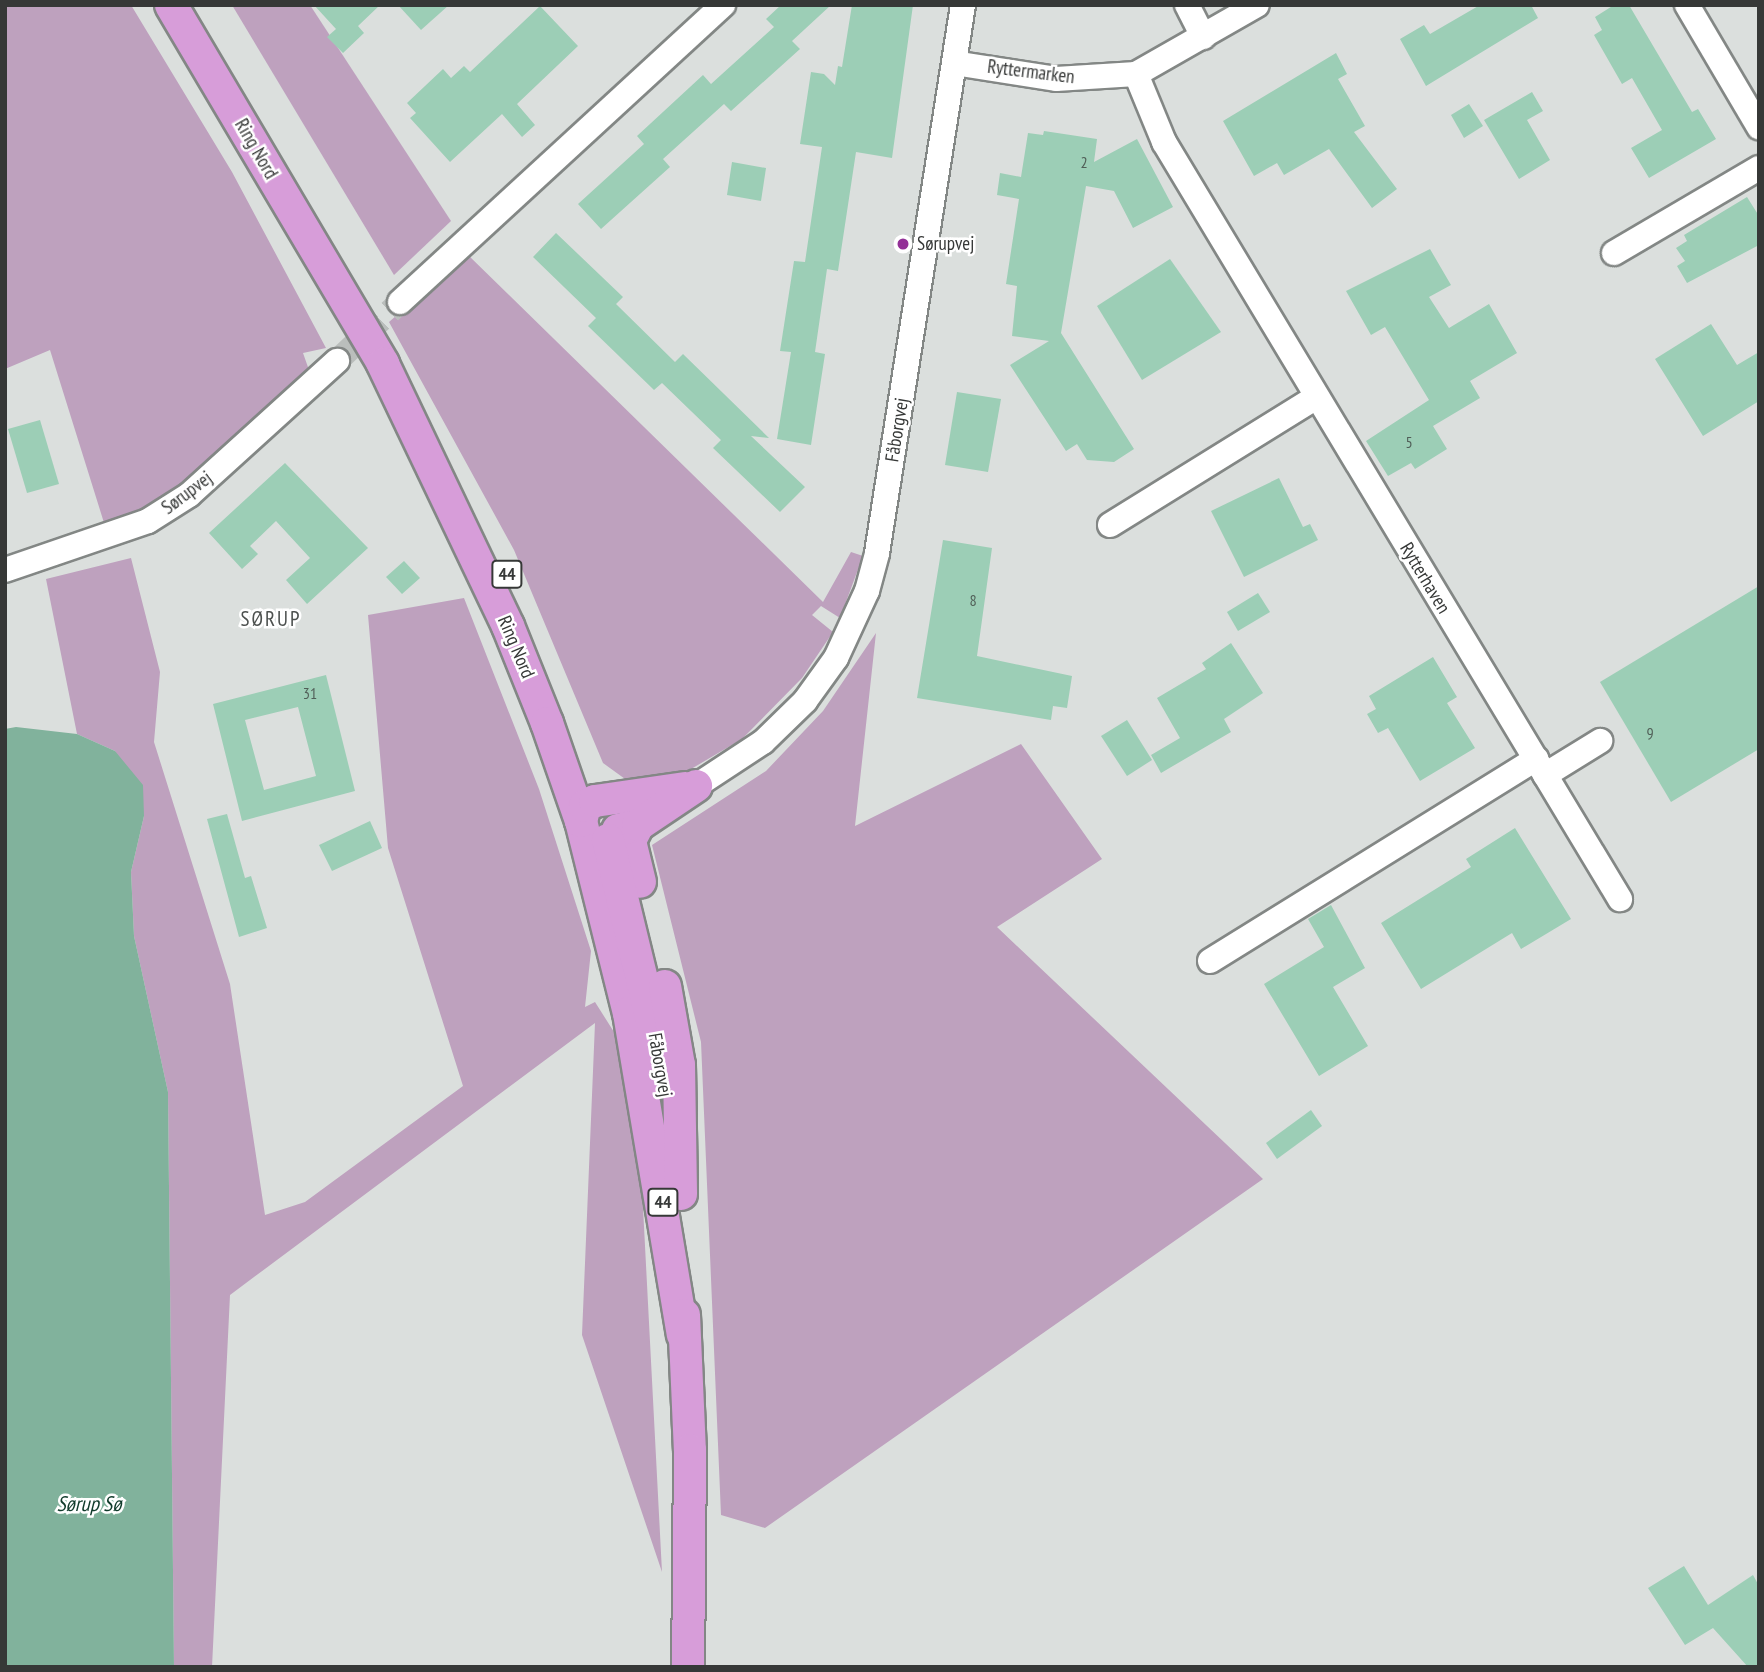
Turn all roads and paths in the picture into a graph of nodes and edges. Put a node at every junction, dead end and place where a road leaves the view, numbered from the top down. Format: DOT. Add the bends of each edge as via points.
graph roads {
  1 [pos="171,5"];
  2 [pos="963,5"];
  3 [pos="1187,5"];
  4 [pos="1256,5"];
  5 [pos="1687,5"];
  6 [pos="710,9"];
  7 [pos="1203,37"];
  8 [pos="954,62"];
  9 [pos="1136,74"];
  10 [pos="1759,127"];
  11 [pos="1759,168"];
  12 [pos="1614,253"];
  13 [pos="400,302"];
  14 [pos="337,361"];
  15 [pos="1315,398"];
  16 [pos="1110,525"];
  17 [pos="5,570"];
  18 [pos="1600,741"];
  19 [pos="1540,767"];
  20 [pos="696,786"];
  21 [pos="594,818"];
  22 [pos="638,825"];
  23 [pos="1620,899"];
  24 [pos="1210,961"];
  25 [pos="681,1194"];
  26 [pos="683,1334"];
  27 [pos="688,1667"];
  1 -- 21 [label="main road, Ring Nord / 44" via="383,365"];
  2 -- 8 [label="street, Fåborgvej"];
  3 -- 7 [label="street"];
  4 -- 7 [label="street, Ryttermarken"];
  5 -- 10 [label="street"];
  6 -- 13 [label="street"];
  7 -- 9 [label="street, Ryttermarken"];
  8 -- 9 [label="street, Ryttermarken" via="1056,79"];
  8 -- 20 [label="street, Fåborgvej" via="877,553 867,592 836,658 805,701 763,742"];
  9 -- 15 [label="street, Rytterhaven" via="1164,142"];
  11 -- 12 [label="street"];
  14 -- 17 [label="street, Sørupvej" via="189,495 148,521"];
  15 -- 16 [label="street"];
  15 -- 19 [label="street, Rytterhaven"];
  18 -- 19 [label="street"];
  19 -- 23 [label="street, Rytterhaven"];
  19 -- 24 [label="street"];
  20 -- 21 [label="main road"];
  20 -- 22 [label="main road"];
  21 -- 22 [label="main road"];
  21 -- 25 [label="main road, Fåborgvej / 44" via="648,998"];
  21 -- 26 [label="main road, Fåborgvej / 44"];
  22 -- 25 [label="main road" via="631,849 679,1065"];
  25 -- 26 [label="main road, Fåborgvej / 44"];
  26 -- 27 [label="main road, Fåborgvej / 44" via="690,1450"];
}
